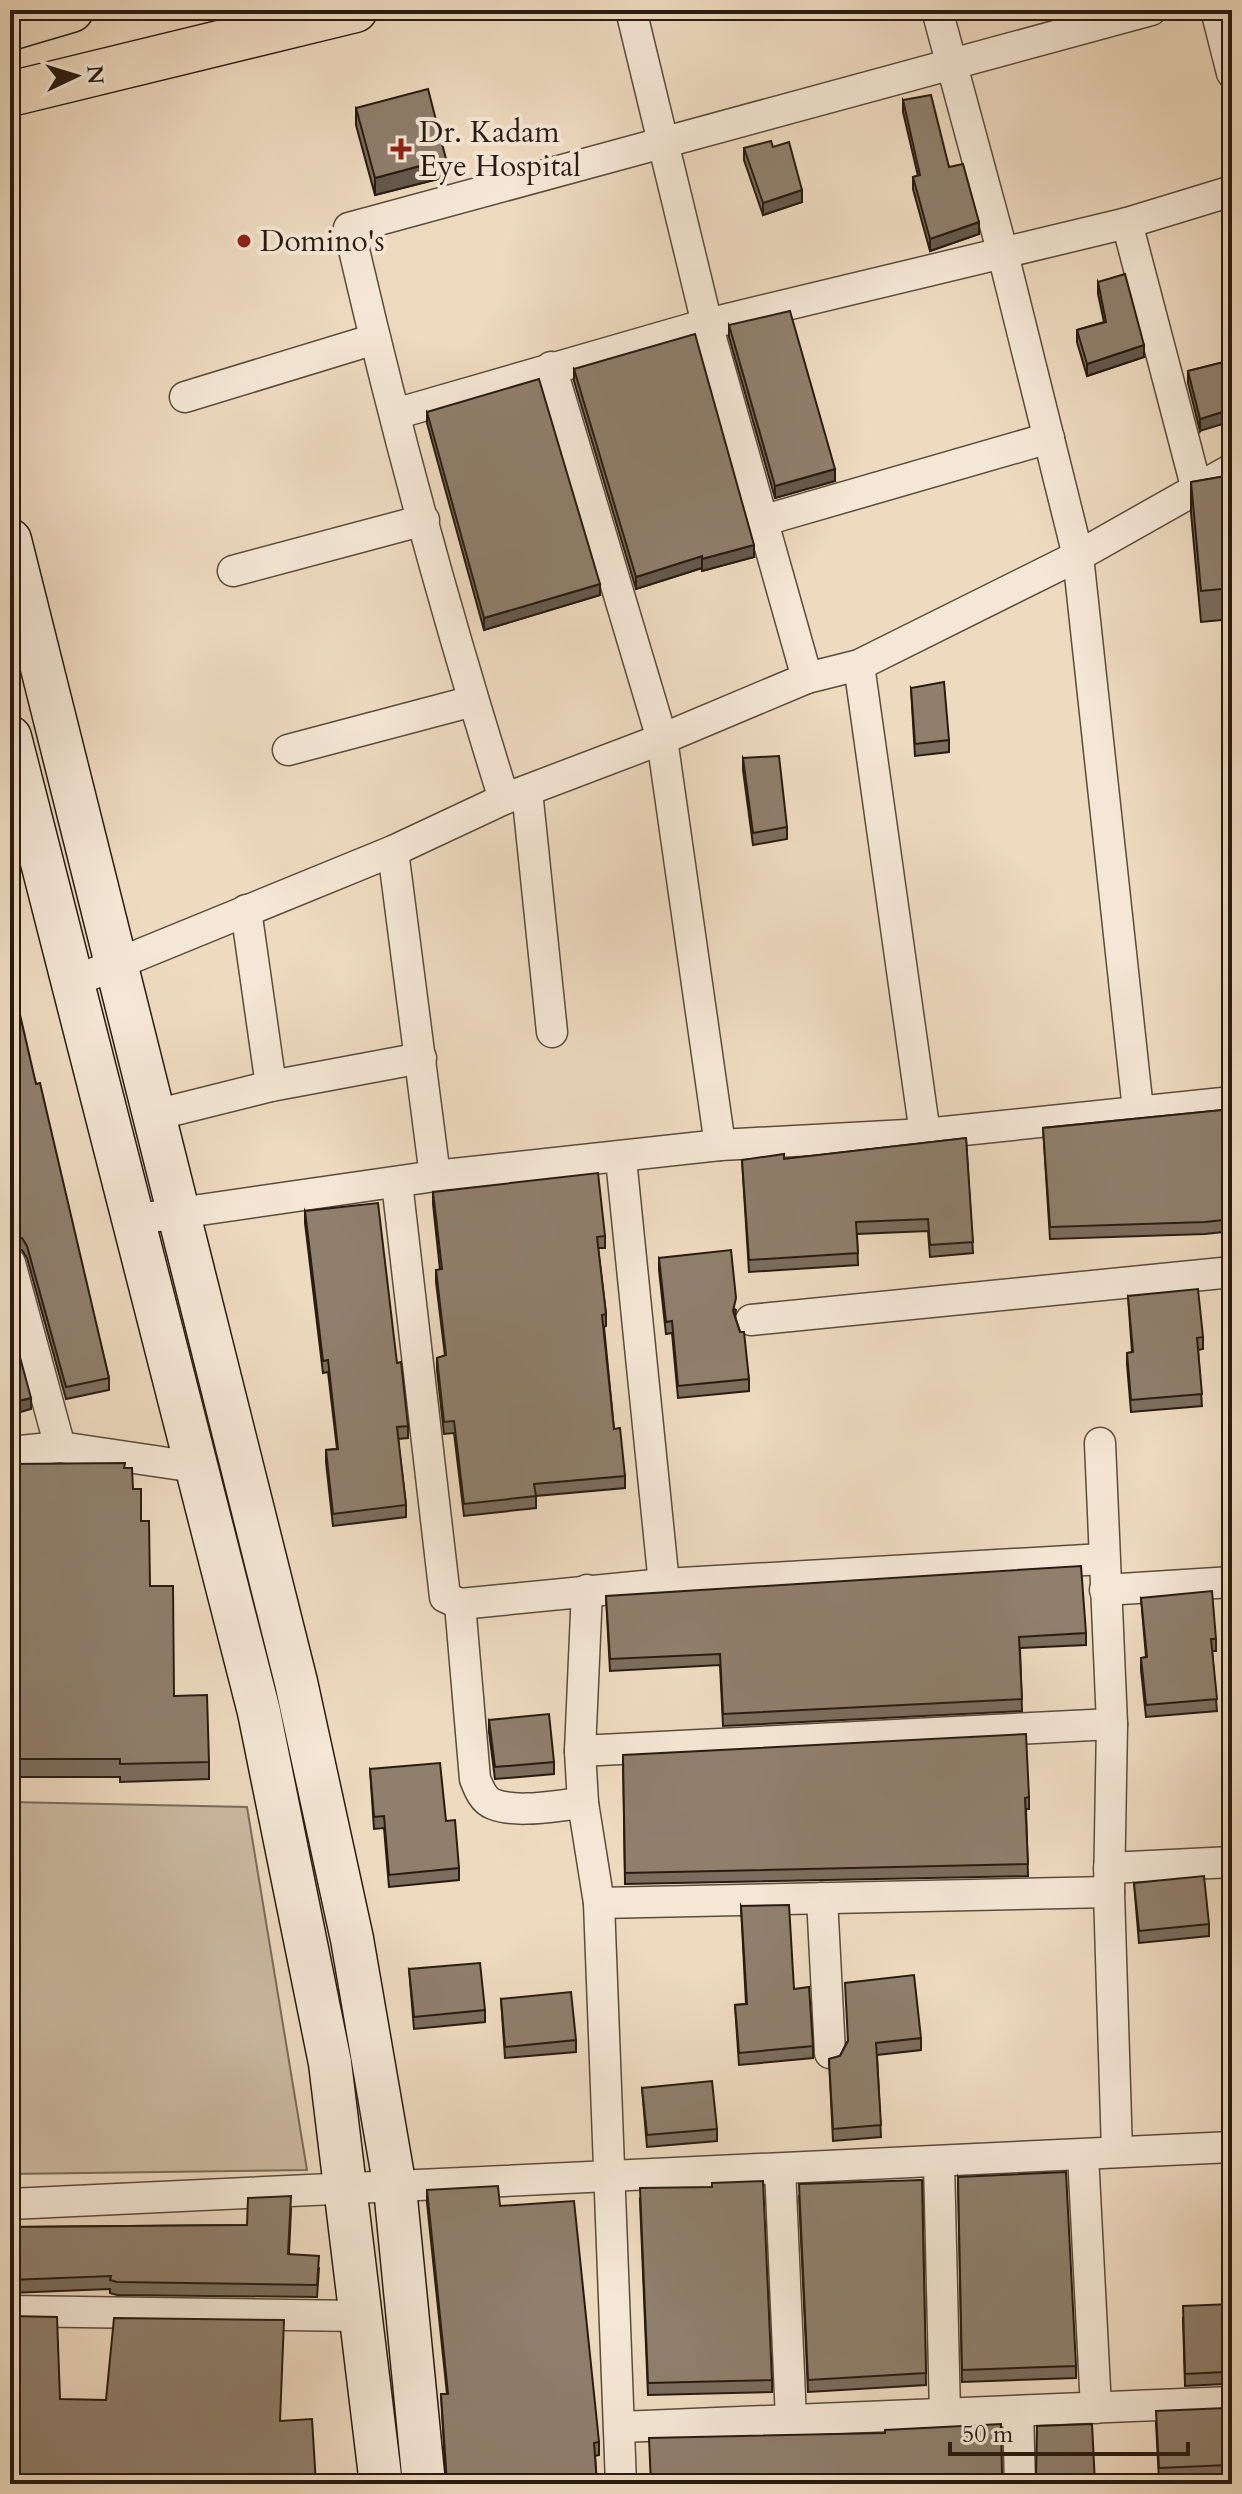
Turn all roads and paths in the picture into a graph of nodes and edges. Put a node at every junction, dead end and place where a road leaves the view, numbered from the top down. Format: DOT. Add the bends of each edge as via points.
graph roads {
  1 [pos="71,10"];
  2 [pos="355,10"];
  3 [pos="631,10"];
  4 [pos="937,10"];
  5 [pos="1151,10"];
  6 [pos="1216,10"];
  7 [pos="10,28"];
  8 [pos="952,64"];
  9 [pos="1232,73"];
  10 [pos="10,94"];
  11 [pos="664,140"];
  12 [pos="1232,191"];
  13 [pos="1127,223"];
  14 [pos="1003,254"];
  15 [pos="707,324"];
  16 [pos="375,339"];
  17 [pos="551,367"];
  18 [pos="185,397"];
  19 [pos="395,414"];
  20 [pos="1049,438"];
  21 [pos="1232,469"];
  22 [pos="1196,486"];
  23 [pos="424,520"];
  24 [pos="765,520"];
  25 [pos="10,540"];
  26 [pos="1078,556"];
  27 [pos="233,571"];
  28 [pos="859,665"];
  29 [pos="807,678"];
  30 [pos="473,701"];
  31 [pos="10,737"];
  32 [pos="662,739"];
  33 [pos="288,750"];
  34 [pos="516,795"];
  35 [pos="393,851"];
  36 [pos="246,910"];
  37 [pos="116,964"];
  38 [pos="70,983"];
  39 [pos="552,1032"];
  40 [pos="421,1058"];
  41 [pos="271,1086"];
  42 [pos="1232,1102"];
  43 [pos="1138,1110"];
  44 [pos="155,1115"];
  45 [pos="925,1134"];
  46 [pos="720,1145"];
  47 [pos="621,1159"];
  48 [pos="435,1176"];
  49 [pos="397,1183"];
  50 [pos="181,1215"];
  51 [pos="131,1220"];
  52 [pos="10,1263"];
  53 [pos="1232,1272"];
  54 [pos="751,1320"];
  55 [pos="1100,1443"];
  56 [pos="60,1447"];
  57 [pos="10,1452"];
  58 [pos="195,1467"];
  59 [pos="1103,1559"];
  60 [pos="1232,1582"];
  61 [pos="664,1584"];
  62 [pos="587,1590"];
  63 [pos="1105,1590"];
  64 [pos="460,1604"];
  65 [pos="1112,1724"];
  66 [pos="580,1751"];
  67 [pos="583,1803"];
  68 [pos="1232,1862"];
  69 [pos="1109,1880"];
  70 [pos="822,1898"];
  71 [pos="599,1903"];
  72 [pos="830,2053"];
  73 [pos="1232,2147"];
  74 [pos="1117,2152"];
  75 [pos="1083,2155"];
  76 [pos="939,2162"];
  77 [pos="780,2169"];
  78 [pos="607,2178"];
  79 [pos="395,2188"];
  80 [pos="345,2191"];
  81 [pos="10,2204"];
  82 [pos="10,2311"];
  83 [pos="359,2316"];
  84 [pos="1232,2402"];
  85 [pos="1096,2408"];
  86 [pos="1018,2411"];
  87 [pos="945,2414"];
  88 [pos="791,2419"];
  89 [pos="620,2427"];
  90 [pos="381,2484"];
  91 [pos="424,2484"];
  92 [pos="621,2484"];
  93 [pos="1020,2484"];
  1 -- 7 [label="highway"];
  2 -- 10 [label="highway"];
  3 -- 11 [label="street"];
  4 -- 8 [label="street"];
  5 -- 8 [label="street"];
  6 -- 9 [label="street"];
  8 -- 11 [label="street"];
  8 -- 14 [label="street"];
  11 -- 15 [label="street"];
  11 -- 16 [label="street" via="349,228"];
  12 -- 13 [label="street"];
  13 -- 14 [label="street"];
  13 -- 22 [label="street"];
  14 -- 15 [label="street"];
  14 -- 20 [label="street"];
  15 -- 17 [label="street"];
  15 -- 24 [label="street"];
  16 -- 18 [label="street"];
  16 -- 19 [label="street"];
  17 -- 19 [label="street"];
  17 -- 32 [label="street"];
  19 -- 23 [label="street"];
  20 -- 24 [label="street"];
  20 -- 26 [label="street"];
  21 -- 22 [label="street"];
  22 -- 26 [label="street"];
  23 -- 27 [label="street"];
  23 -- 30 [label="street"];
  24 -- 29 [label="street"];
  25 -- 37 [label="street"];
  26 -- 28 [label="street"];
  26 -- 43 [label="street"];
  28 -- 29 [label="street"];
  28 -- 45 [label="street"];
  29 -- 32 [label="street"];
  30 -- 33 [label="street"];
  30 -- 34 [label="street"];
  31 -- 38 [label="street"];
  32 -- 34 [label="street"];
  32 -- 46 [label="street"];
  34 -- 35 [label="street"];
  34 -- 39 [label="street"];
  35 -- 36 [label="street"];
  35 -- 40 [label="street"];
  36 -- 37 [label="street"];
  36 -- 41 [label="street"];
  37 -- 38 [label="street"];
  37 -- 44 [label="street"];
  38 -- 51 [label="street"];
  40 -- 41 [label="street"];
  40 -- 48 [label="street"];
  41 -- 44 [label="street"];
  42 -- 43 [label="street"];
  43 -- 45 [label="street"];
  44 -- 50 [label="street"];
  45 -- 46 [label="street"];
  46 -- 47 [label="street"];
  47 -- 48 [label="street"];
  47 -- 61 [label="street"];
  48 -- 49 [label="street"];
  49 -- 50 [label="street"];
  49 -- 64 [label="street" via="445,1597"];
  50 -- 51 [label="street"];
  50 -- 79 [label="street" via="296,1682 352,1939"];
  51 -- 58 [label="street"];
  52 -- 56 [label="street"];
  53 -- 54 [label="street"];
  55 -- 59 [label="street"];
  56 -- 57 [label="street"];
  56 -- 58 [label="street"];
  58 -- 80 [label="street" via="259,1712 330,2063"];
  59 -- 61 [label="street"];
  59 -- 63 [label="street"];
  60 -- 63 [label="street"];
  61 -- 62 [label="street"];
  62 -- 64 [label="street"];
  62 -- 66 [label="street"];
  63 -- 65 [label="street"];
  64 -- 67 [label="street" via="475,1779 482,1795 492,1804 511,1807"];
  65 -- 66 [label="street"];
  65 -- 69 [label="street"];
  66 -- 67 [label="street"];
  67 -- 71 [label="street"];
  68 -- 69 [label="street"];
  69 -- 70 [label="street"];
  69 -- 74 [label="street"];
  70 -- 71 [label="street"];
  70 -- 72 [label="street"];
  71 -- 78 [label="street"];
  73 -- 74 [label="street"];
  74 -- 75 [label="street"];
  75 -- 76 [label="street"];
  75 -- 85 [label="street"];
  76 -- 77 [label="street"];
  76 -- 87 [label="street"];
  77 -- 78 [label="street"];
  77 -- 88 [label="street"];
  78 -- 79 [label="street"];
  78 -- 89 [label="street"];
  79 -- 80 [label="street"];
  79 -- 91 [label="street"];
  80 -- 81 [label="street"];
  80 -- 83 [label="street"];
  82 -- 83 [label="street"];
  83 -- 90 [label="street"];
  84 -- 85 [label="street"];
  85 -- 86 [label="street"];
  86 -- 87 [label="street"];
  86 -- 93 [label="street"];
  87 -- 88 [label="street"];
  88 -- 89 [label="street"];
  89 -- 92 [label="street"];
}
